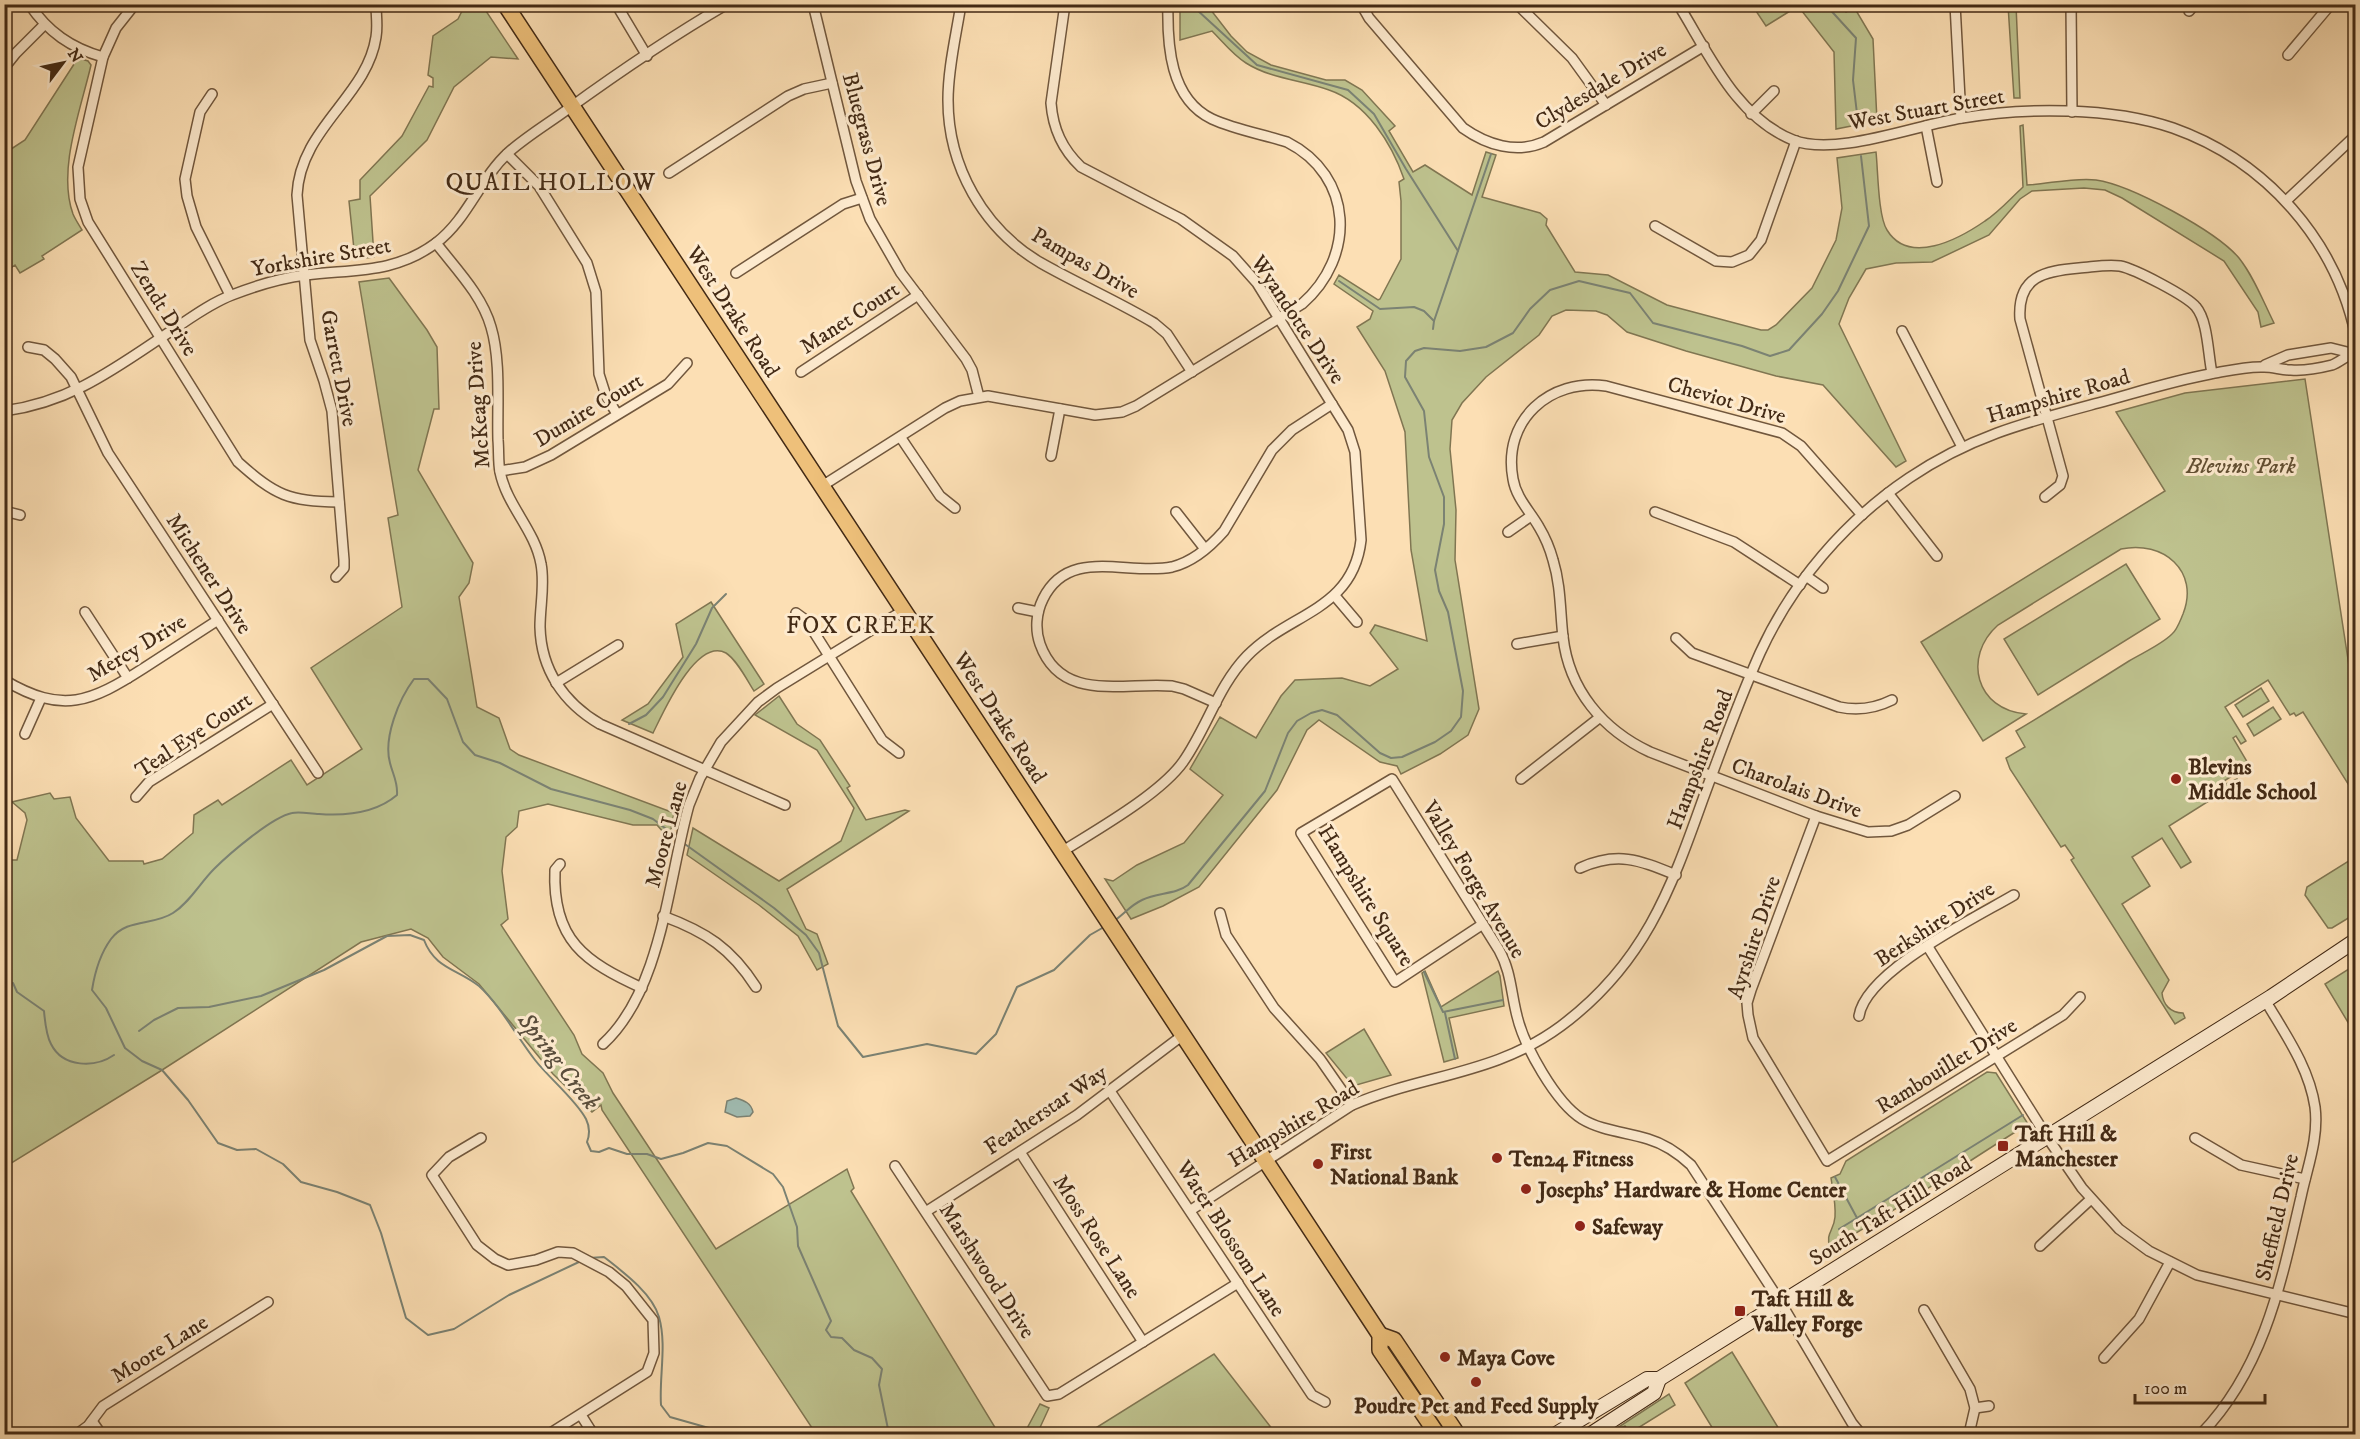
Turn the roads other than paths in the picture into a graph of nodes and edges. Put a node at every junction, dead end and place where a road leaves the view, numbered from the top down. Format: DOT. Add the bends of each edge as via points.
graph roads {
  1 [pos="29,4"];
  2 [pos="135,4"];
  3 [pos="376,4"];
  4 [pos="505,4"];
  5 [pos="616,4"];
  6 [pos="726,4"];
  7 [pos="813,4"];
  8 [pos="961,4"];
  9 [pos="1065,4"];
  10 [pos="1167,4"];
  11 [pos="1361,4"];
  12 [pos="1678,4"];
  13 [pos="1955,4"];
  14 [pos="2071,4"];
  15 [pos="2331,4"];
  16 [pos="1519,6"];
  17 [pos="44,25"];
  18 [pos="1704,46"];
  19 [pos="2288,55"];
  20 [pos="647,56"];
  21 [pos="103,57"];
  22 [pos="4,68"];
  23 [pos="832,83"];
  24 [pos="1774,91"];
  25 [pos="212,94"];
  26 [pos="1606,105"];
  27 [pos="572,106"];
  28 [pos="2072,112"];
  29 [pos="1751,114"];
  30 [pos="1961,118"];
  31 [pos="1926,126"];
  32 [pos="2355,135"];
  33 [pos="1796,141"];
  34 [pos="507,154"];
  35 [pos="669,173"];
  36 [pos="1937,182"];
  37 [pos="862,198"];
  38 [pos="2286,201"];
  39 [pos="1654,226"];
  40 [pos="436,243"];
  41 [pos="736,273"];
  42 [pos="304,275"];
  43 [pos="230,295"];
  44 [pos="918,295"];
  45 [pos="1279,318"];
  46 [pos="1902,331"];
  47 [pos="2355,337"];
  48 [pos="161,338"];
  49 [pos="28,347"];
  50 [pos="2353,353"];
  51 [pos="687,363"];
  52 [pos="2263,366"];
  53 [pos="801,372"];
  54 [pos="1192,372"];
  55 [pos="2212,373"];
  56 [pos="78,390"];
  57 [pos="1551,394"];
  58 [pos="979,397"];
  59 [pos="1332,404"];
  60 [pos="1060,409"];
  61 [pos="4,411"];
  62 [pos="617,414"];
  63 [pos="2047,417"];
  64 [pos="901,438"];
  65 [pos="1962,447"];
  66 [pos="1051,456"];
  67 [pos="500,471"];
  68 [pos="822,486"];
  69 [pos="1888,494"];
  70 [pos="2045,498"];
  71 [pos="339,502"];
  72 [pos="955,508"];
  73 [pos="4,511"];
  74 [pos="1176,512"];
  75 [pos="1655,512"];
  76 [pos="20,515"];
  77 [pos="1862,515"];
  78 [pos="1531,516"];
  79 [pos="1508,532"];
  80 [pos="1205,549"];
  81 [pos="1937,556"];
  82 [pos="1806,576"];
  83 [pos="336,577"];
  84 [pos="1800,585"];
  85 [pos="1823,588"];
  86 [pos="1335,596"];
  87 [pos="1018,608"];
  88 [pos="904,610"];
  89 [pos="85,612"];
  90 [pos="1038,612"];
  91 [pos="796,613"];
  92 [pos="218,620"];
  93 [pos="1357,621"];
  94 [pos="1563,636"];
  95 [pos="1676,638"];
  96 [pos="1517,644"];
  97 [pos="618,645"];
  98 [pos="829,655"];
  99 [pos="1752,675"];
  100 [pos="128,678"];
  101 [pos="4,680"];
  102 [pos="556,683"];
  103 [pos="41,698"];
  104 [pos="1892,700"];
  105 [pos="1216,703"];
  106 [pos="273,704"];
  107 [pos="1599,718"];
  108 [pos="25,734"];
  109 [pos="899,753"];
  110 [pos="705,769"];
  111 [pos="318,773"];
  112 [pos="1711,776"];
  113 [pos="1392,779"];
  114 [pos="1521,779"];
  115 [pos="1955,796"];
  116 [pos="136,797"];
  117 [pos="785,806"];
  118 [pos="1816,816"];
  119 [pos="1063,851"];
  120 [pos="560,864"];
  121 [pos="1580,868"];
  122 [pos="1676,875"];
  123 [pos="2014,895"];
  124 [pos="1220,913"];
  125 [pos="663,916"];
  126 [pos="1482,924"];
  127 [pos="2355,940"];
  128 [pos="1928,947"];
  129 [pos="756,987"];
  130 [pos="642,988"];
  131 [pos="2080,997"];
  132 [pos="2265,1000"];
  133 [pos="1859,1016"];
  134 [pos="1183,1035"];
  135 [pos="603,1044"];
  136 [pos="1529,1047"];
  137 [pos="1996,1057"];
  138 [pos="1110,1091"];
  139 [pos="1352,1105"];
  140 [pos="2047,1137"];
  141 [pos="481,1138"];
  142 [pos="2195,1138"];
  143 [pos="1020,1152"];
  144 [pos="1265,1159"];
  145 [pos="1827,1161"];
  146 [pos="895,1166"];
  147 [pos="2305,1179"];
  148 [pos="2091,1199"];
  149 [pos="1191,1210"];
  150 [pos="927,1211"];
  151 [pos="2040,1246"];
  152 [pos="2170,1262"];
  153 [pos="1238,1283"];
  154 [pos="2278,1295"];
  155 [pos="268,1302"];
  156 [pos="1781,1303"];
  157 [pos="1924,1310"];
  158 [pos="2355,1314"];
  159 [pos="1380,1335"];
  160 [pos="1143,1342"];
  161 [pos="2104,1358"];
  162 [pos="1659,1379"];
  163 [pos="1325,1402"];
  164 [pos="1989,1406"];
  165 [pos="1975,1408"];
  166 [pos="580,1415"];
  167 [pos="92,1421"];
  168 [pos="2355,1425"];
  169 [pos="77,1434"];
  170 [pos="100,1434"];
  171 [pos="549,1434"];
  172 [pos="593,1434"];
  173 [pos="1437,1434"];
  174 [pos="1457,1434"];
  175 [pos="1557,1434"];
  176 [pos="1591,1434"];
  177 [pos="1861,1434"];
  178 [pos="1969,1434"];
  179 [pos="2201,1434"];
  180 [pos="2349,1434"];
  1 -- 17 [label="street"];
  2 -- 21 [label="street, Zendt Drive" via="116,28"];
  3 -- 42 [label="street, Garrett Drive" via="376,38 364,70 309,147 301,166 297,195"];
  4 -- 27 [label="main road, West Drake Road"];
  5 -- 20 [label="street"];
  6 -- 20 [label="street, Yorkshire Street"];
  7 -- 23 [label="street, Bluegrass Drive"];
  8 -- 54 [label="street, Pampas Drive" via="949,77 949,122 960,168 982,208 1005,235 1040,262 1154,323 1167,334"];
  9 -- 45 [label="street, Wyandotte Drive" via="1051,103 1055,128 1064,148 1093,175 1181,219 1220,245 1244,267"];
  10 -- 45 [label="street" via="1169,41 1178,82 1192,105 1211,118 1298,148 1323,170 1334,191 1340,221 1335,258 1314,293"];
  11 -- 26 [label="street, Clydesdale Drive" via="1452,117 1482,140 1532,147"];
  12 -- 18 [label="street, West Stuart Street"];
  13 -- 30 [label="street"];
  14 -- 28 [label="street"];
  15 -- 19 [label="street"];
  16 -- 26 [label="street" via="1572,58"];
  17 -- 21 [label="street" via="61,40"];
  17 -- 22 [label="street"];
  18 -- 26 [label="street, Clydesdale Drive"];
  18 -- 29 [label="street, West Stuart Street"];
  20 -- 27 [label="street, Yorkshire Street"];
  21 -- 48 [label="street, Zendt Drive" via="78,167 80,200 88,222"];
  23 -- 35 [label="street" via="788,96"];
  23 -- 37 [label="street, Bluegrass Drive"];
  24 -- 29 [label="street"];
  25 -- 43 [label="street" via="200,112 185,179 196,227"];
  27 -- 34 [label="street, Yorkshire Street"];
  27 -- 68 [label="main road, West Drake Road"];
  28 -- 30 [label="street, West Stuart Street"];
  28 -- 38 [label="street, West Stuart Street" via="2148,121 2193,136 2235,158"];
  29 -- 33 [label="street, West Stuart Street" via="1774,132"];
  30 -- 31 [label="street, West Stuart Street"];
  31 -- 33 [label="street, West Stuart Street" via="1852,141"];
  31 -- 36 [label="street"];
  32 -- 38 [label="street"];
  33 -- 39 [label="street" via="1761,240 1749,255 1732,262 1716,261"];
  34 -- 40 [label="street, Yorkshire Street" via="461,218"];
  34 -- 62 [label="street" via="539,186 587,263 596,292 599,374"];
  37 -- 41 [label="street" via="843,204"];
  37 -- 44 [label="street, Bluegrass Drive" via="888,254"];
  38 -- 47 [label="street, West Stuart Street" via="2328,261 2348,307"];
  40 -- 42 [label="street, Yorkshire Street" via="386,268"];
  40 -- 67 [label="street, McKeag Drive" via="476,294 491,325"];
  42 -- 43 [label="street, Yorkshire Street"];
  42 -- 71 [label="street, Garrett Drive" via="310,340 332,411"];
  43 -- 48 [label="street, Yorkshire Street"];
  44 -- 53 [label="street, Manet Court"];
  44 -- 58 [label="street, Bluegrass Drive" via="969,364"];
  45 -- 54 [label="street"];
  45 -- 59 [label="street, Wyandotte Drive"];
  46 -- 65 [label="street"];
  48 -- 56 [label="street, Yorkshire Street"];
  48 -- 71 [label="street, Zendt Drive" via="238,462 261,483 285,496"];
  49 -- 56 [label="street, Michener Drive" via="44,350 55,359"];
  50 -- 52 [label="street, Hampshire Road" via="2331,348 2288,355"];
  50 -- 52 [label="street, Hampshire Road" via="2333,364 2302,369"];
  51 -- 62 [label="street, Dumire Court" via="668,384"];
  52 -- 55 [label="street, Hampshire Road"];
  54 -- 60 [label="street" via="1122,412 1095,415"];
  55 -- 63 [label="street, Hampshire Road"];
  55 -- 63 [label="street" via="2201,315 2184,297 2120,266 2043,273 2028,285 2019,308"];
  56 -- 61 [label="street, Yorkshire Street" via="42,404"];
  56 -- 92 [label="street, Michener Drive" via="108,453"];
  57 -- 77 [label="street, Cheviot Drive" via="1580,384 1606,386 1782,433 1801,446"];
  57 -- 78 [label="street, Charolais Drive" via="1526,417 1513,454 1512,478"];
  58 -- 60 [label="street"];
  58 -- 64 [label="street" via="945,408"];
  59 -- 80 [label="street" via="1292,430 1272,450 1224,531"];
  59 -- 86 [label="street, Wyandotte Drive" via="1348,430 1355,452 1361,540 1352,575"];
  60 -- 66 [label="street"];
  62 -- 67 [label="street, Dumire Court" via="539,462"];
  63 -- 65 [label="street, Hampshire Road"];
  63 -- 70 [label="street" via="2063,476 2060,485"];
  64 -- 68 [label="street"];
  64 -- 72 [label="street" via="940,496"];
  65 -- 69 [label="street, Hampshire Road"];
  67 -- 102 [label="street, McKeag Drive" via="507,496 541,563 541,641"];
  68 -- 88 [label="main road, West Drake Road"];
  69 -- 77 [label="street, Hampshire Road"];
  69 -- 81 [label="street"];
  71 -- 83 [label="street, Garrett Drive" via="344,568"];
  73 -- 76 [label="street"];
  74 -- 80 [label="street"];
  75 -- 84 [label="street" via="1734,542"];
  77 -- 82 [label="street, Hampshire Road"];
  78 -- 79 [label="street"];
  78 -- 94 [label="street, Charolais Drive" via="1547,544 1558,578"];
  80 -- 90 [label="street" via="1172,567 1086,567 1071,572 1056,581"];
  82 -- 84 [label="street, Hampshire Road"];
  82 -- 85 [label="street"];
  84 -- 99 [label="street, Hampshire Road" via="1782,612"];
  86 -- 93 [label="street"];
  86 -- 105 [label="street, Wyandotte Drive" via="1249,654"];
  87 -- 90 [label="street"];
  88 -- 98 [label="street, Moore Lane"];
  88 -- 119 [label="main road, West Drake Road"];
  89 -- 100 [label="street"];
  90 -- 105 [label="street" via="1041,648 1066,678 1087,686 1172,686"];
  91 -- 98 [label="street" via="807,621"];
  92 -- 100 [label="street, Mercy Drive"];
  92 -- 106 [label="street, Michener Drive"];
  94 -- 96 [label="street"];
  94 -- 107 [label="street, Charolais Drive" via="1565,656 1575,681"];
  95 -- 99 [label="street" via="1692,653"];
  97 -- 102 [label="street"];
  98 -- 109 [label="street" via="882,740"];
  98 -- 110 [label="street, Moore Lane" via="758,702 731,730"];
  99 -- 104 [label="street" via="1850,710 1870,709"];
  99 -- 112 [label="street, Hampshire Road"];
  100 -- 103 [label="street, Mercy Drive" via="90,698"];
  101 -- 103 [label="street, Mercy Drive"];
  102 -- 110 [label="street, McKeag Drive" via="578,709 600,724"];
  103 -- 108 [label="street"];
  105 -- 119 [label="street, Wyandotte Drive" via="1171,777"];
  106 -- 111 [label="street, Michener Drive"];
  106 -- 116 [label="street, Teal Eye Court" via="149,782"];
  107 -- 112 [label="street, Charolais Drive" via="1635,746"];
  107 -- 114 [label="street"];
  110 -- 117 [label="street, McKeag Drive"];
  110 -- 125 [label="street, Moore Lane" via="689,805"];
  112 -- 118 [label="street, Charolais Drive"];
  112 -- 122 [label="street, Hampshire Road"];
  113 -- 126 [label="street, Valley Forge Avenue"];
  113 -- 126 [label="street, Hampshire Square" via="1301,833 1307,843 1395,982"];
  115 -- 118 [label="street, Charolais Drive" via="1891,831 1868,832"];
  118 -- 145 [label="street, Ayrshire Drive" via="1751,990 1748,1015 1758,1049"];
  119 -- 134 [label="main road, West Drake Road"];
  120 -- 130 [label="street" via="555,870 555,900 571,939 598,967"];
  121 -- 122 [label="street" via="1618,858 1644,862"];
  122 -- 136 [label="street, Hampshire Road" via="1646,934 1602,991"];
  123 -- 128 [label="street, Berkshire Drive"];
  124 -- 139 [label="street" via="1226,935 1274,1008 1320,1059"];
  125 -- 129 [label="street" via="690,926 721,945"];
  125 -- 130 [label="street, Moore Lane"];
  126 -- 136 [label="street, Valley Forge Avenue" via="1505,961 1519,1026"];
  127 -- 132 [label="main road, South Taft Hill Road"];
  128 -- 133 [label="street, Berkshire Drive" via="1879,982 1861,1005"];
  128 -- 137 [label="street"];
  130 -- 135 [label="street, Moore Lane" via="623,1022"];
  131 -- 137 [label="street, Rambouillet Drive" via="2063,1016"];
  132 -- 140 [label="main road, South Taft Hill Road"];
  132 -- 147 [label="street, Sheffield Drive" via="2311,1088 2315,1127"];
  134 -- 138 [label="street, Featherstar Way"];
  134 -- 144 [label="main road, West Drake Road"];
  136 -- 139 [label="street, Hampshire Road" via="1482,1067"];
  136 -- 156 [label="street, Valley Forge Avenue" via="1556,1094 1574,1113 1596,1126 1660,1143 1691,1165"];
  137 -- 140 [label="street"];
  137 -- 145 [label="street, Rambouillet Drive"];
  138 -- 143 [label="street, Featherstar Way"];
  138 -- 149 [label="street, Water Blossom Lane"];
  139 -- 144 [label="street, Hampshire Road"];
  140 -- 148 [label="street"];
  140 -- 156 [label="main road, South Taft Hill Road"];
  141 -- 166 [label="street" via="449,1157 432,1175 477,1245 508,1265 566,1252 584,1259 626,1286 653,1320 654,1353 647,1372"];
  142 -- 147 [label="street" via="2241,1166"];
  143 -- 150 [label="street, Featherstar Way"];
  143 -- 160 [label="street, Moss Rose Lane"];
  144 -- 149 [label="street, Hampshire Road"];
  144 -- 159 [label="main road, West Drake Road"];
  146 -- 150 [label="street, Marshwood Drive"];
  147 -- 154 [label="street, Sheffield Drive"];
  148 -- 151 [label="street"];
  148 -- 152 [label="street" via="2119,1229"];
  149 -- 153 [label="street, Water Blossom Lane"];
  150 -- 160 [label="street, Marshwood Drive" via="1047,1396 1059,1394"];
  152 -- 154 [label="street" via="2197,1275"];
  152 -- 161 [label="street" via="2139,1318"];
  153 -- 160 [label="street"];
  153 -- 163 [label="street, Water Blossom Lane" via="1312,1395"];
  154 -- 158 [label="street"];
  154 -- 179 [label="street, Sheffield Drive" via="2248,1370"];
  155 -- 167 [label="street, Moore Lane" via="103,1406"];
  156 -- 162 [label="main road, South Taft Hill Road"];
  156 -- 177 [label="street, Valley Forge Avenue"];
  157 -- 165 [label="street" via="1962,1373"];
  159 -- 173 [label="main road, West Drake Road" via="1380,1350"];
  159 -- 174 [label="main road, West Drake Road" via="1394,1340"];
  162 -- 175 [label="main road, South Taft Hill Road" via="1647,1379"];
  162 -- 176 [label="main road, South Taft Hill Road" via="1654,1393"];
  164 -- 165 [label="street"];
  165 -- 178 [label="street"];
  166 -- 171 [label="street"];
  166 -- 172 [label="street"];
  167 -- 169 [label="street, Moore Lane"];
  167 -- 170 [label="street"];
  168 -- 180 [label="street"];
}
